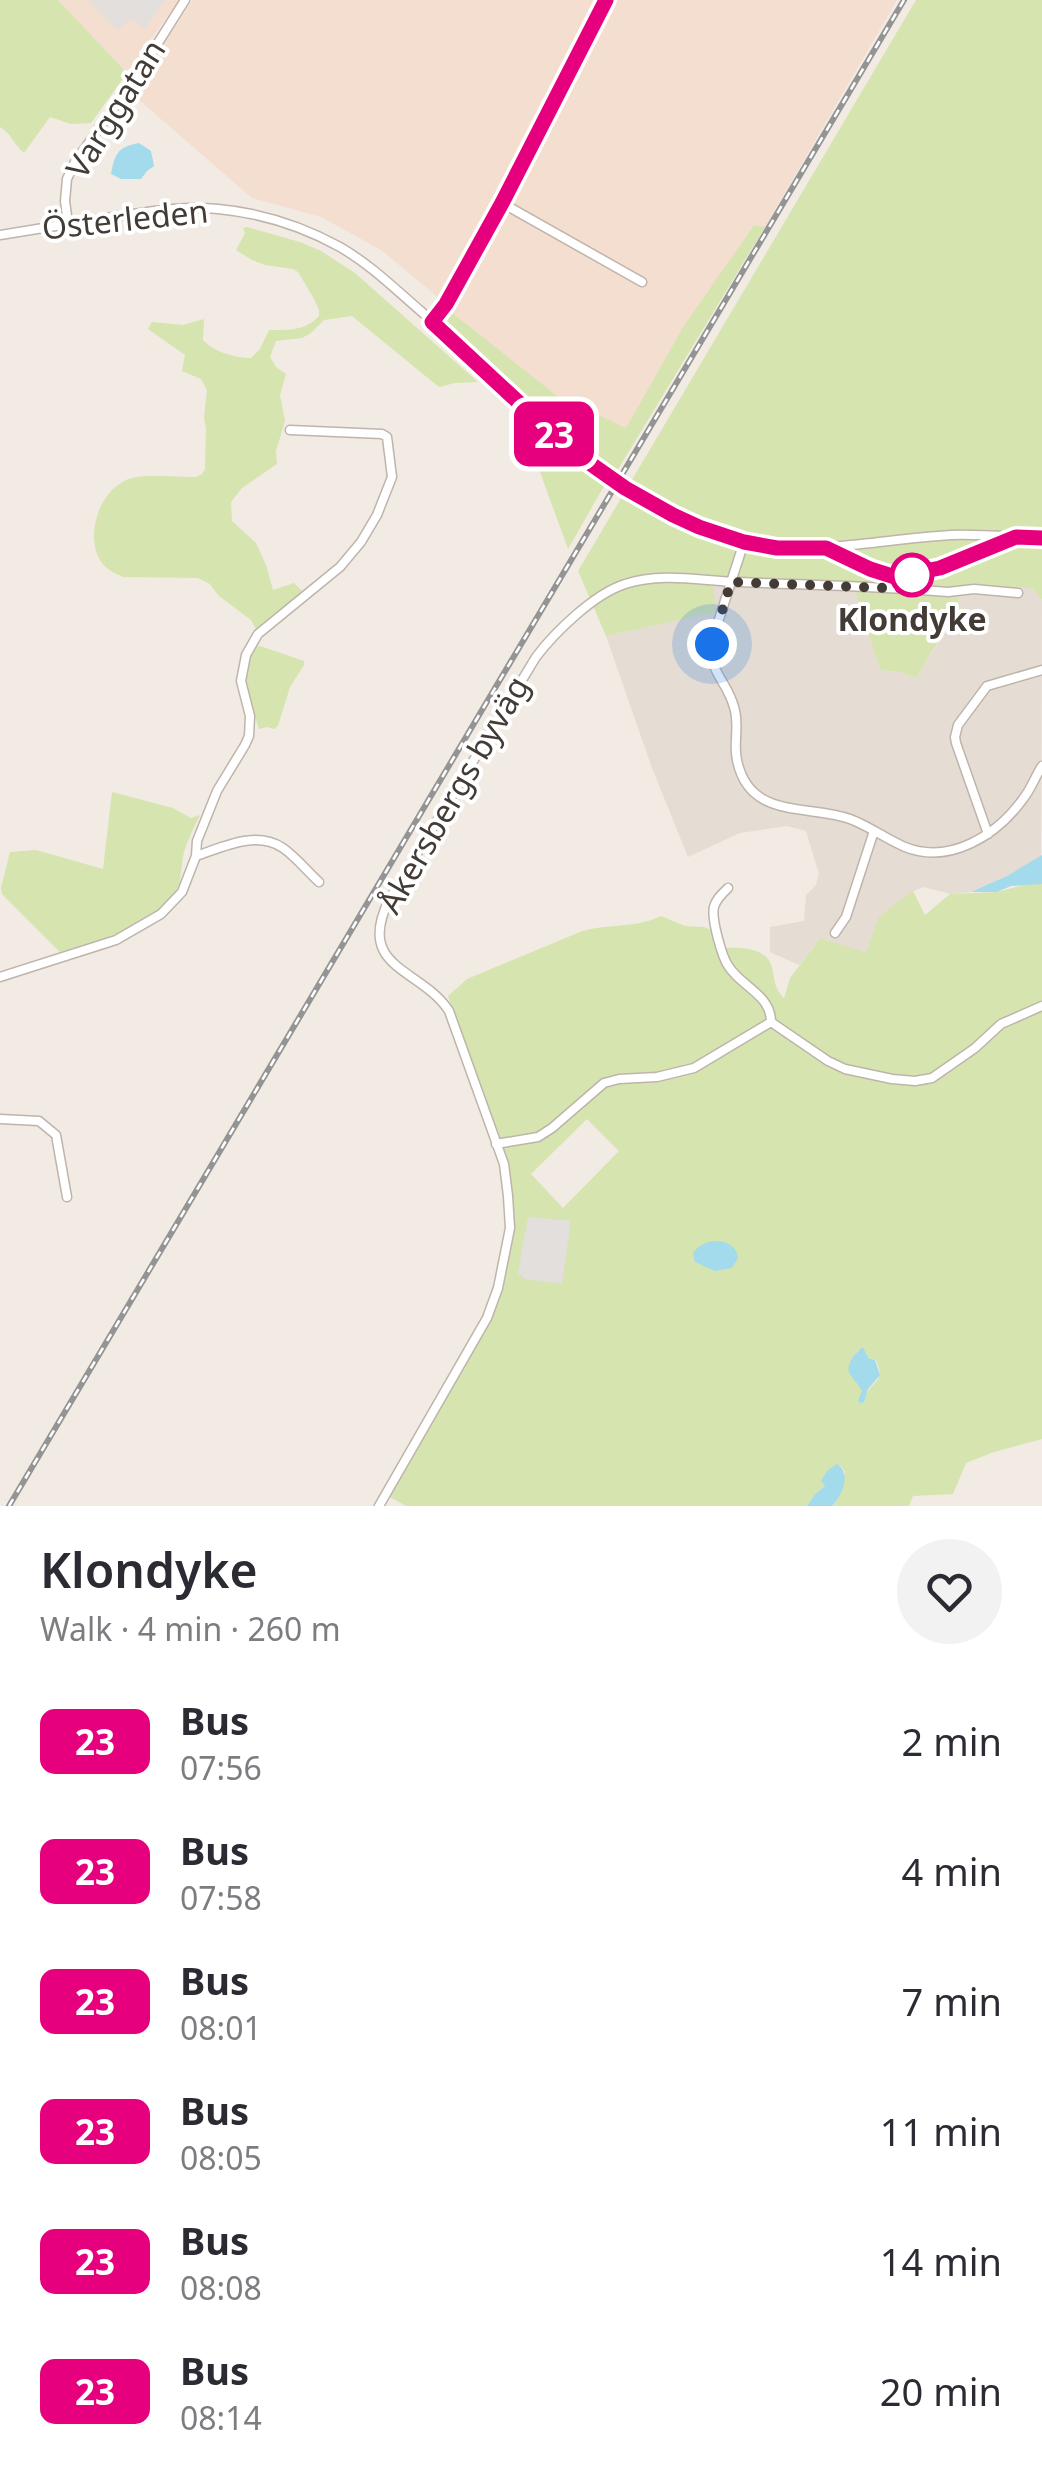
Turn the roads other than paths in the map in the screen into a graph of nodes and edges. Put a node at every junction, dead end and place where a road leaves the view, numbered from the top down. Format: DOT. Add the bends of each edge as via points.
graph roads {
  1 [pos="185,0"];
  2 [pos="606,0"];
  3 [pos="502,203"];
  4 [pos="68,224"];
  5 [pos="0,235"];
  6 [pos="642,282"];
  7 [pos="432,322"];
  8 [pos="290,430"];
  9 [pos="1042,538"];
  10 [pos="744,542"];
  11 [pos="731,582"];
  12 [pos="1018,593"];
  13 [pos="1042,670"];
  14 [pos="1042,766"];
  15 [pos="874,831"];
  16 [pos="988,834"];
  17 [pos="196,856"];
  18 [pos="319,882"];
  19 [pos="728,888"];
  20 [pos="836,933"];
  21 [pos="0,977"];
  22 [pos="1042,1006"];
  23 [pos="770,1022"];
  24 [pos="0,1119"];
  25 [pos="496,1144"];
  26 [pos="67,1197"];
  27 [pos="379,1506"];
  1 -- 4 [label="street, Varggatan" via="66,179"];
  2 -- 3 [label="street"];
  3 -- 6 [label="street"];
  3 -- 7 [label="street"];
  4 -- 5 [label="street, Österleden"];
  4 -- 7 [label="street, Österleden" via="198,208 276,220 356,257"];
  7 -- 10 [label="street, Österleden" via="604,474 673,515"];
  8 -- 17 [label="street" via="382,434 392,477 352,555 251,644 240,680 249,736 217,791"];
  9 -- 10 [label="street, Österleden" via="949,536 810,549"];
  10 -- 11 [label="street"];
  11 -- 12 [label="street, Åkersbergs byväg"];
  11 -- 15 [label="street" via="711,656 736,711 743,776 756,794 784,809 830,813"];
  11 -- 25 [label="street, Åkersbergs byväg" via="671,578 622,585 554,636 527,670 382,913 378,932 387,957 449,1011"];
  13 -- 16 [label="street" via="986,686 956,732"];
  14 -- 16 [label="street" via="1024,798"];
  15 -- 16 [label="street" via="906,847 941,852"];
  15 -- 20 [label="street"];
  17 -- 18 [label="street" via="264,840 282,847"];
  17 -- 21 [label="street" via="182,892 134,932"];
  19 -- 23 [label="street" via="712,913 726,960 765,1002"];
  22 -- 23 [label="street" via="1002,1024 932,1078 915,1081 844,1068"];
  23 -- 25 [label="street" via="694,1068 604,1083 538,1137"];
  24 -- 26 [label="street" via="39,1120 56,1136"];
  25 -- 27 [label="street, Åkersbergs byväg" via="510,1222 498,1288"];
}
